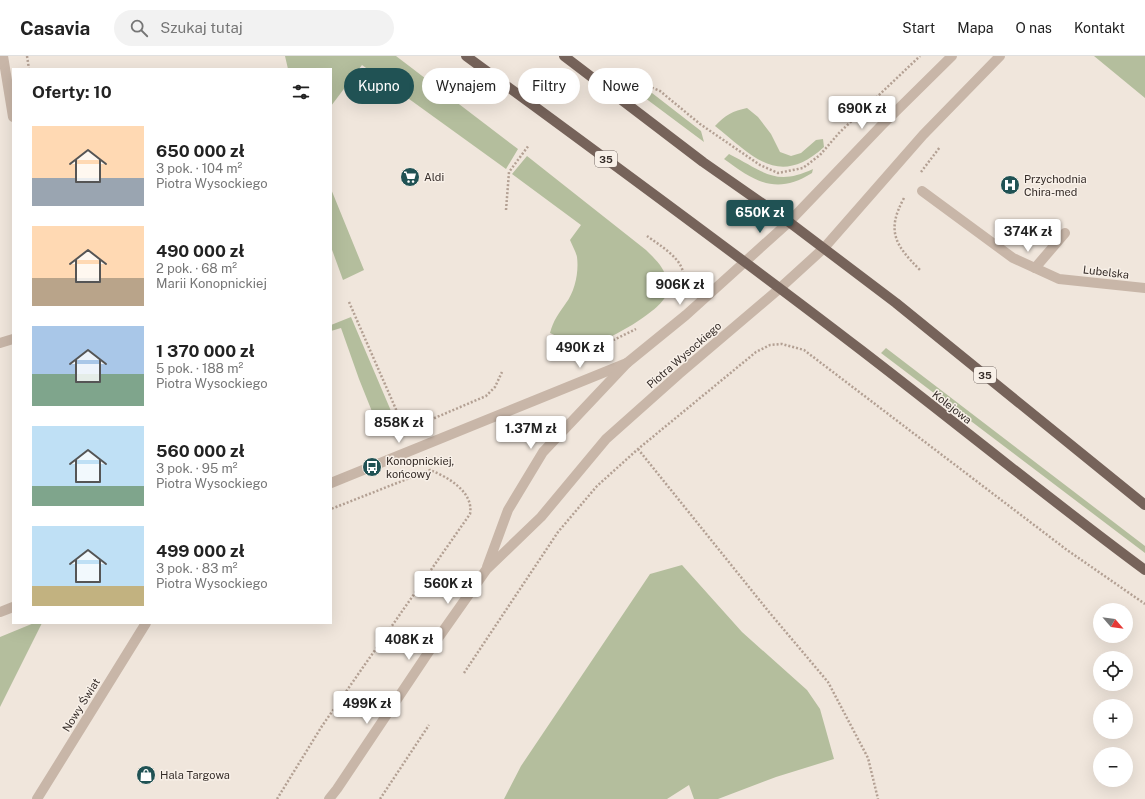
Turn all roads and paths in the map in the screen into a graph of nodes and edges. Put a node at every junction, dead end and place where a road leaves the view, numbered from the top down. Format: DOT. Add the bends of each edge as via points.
graph roads {
  1 [pos="3,56"];
  2 [pos="27,56"];
  3 [pos="466,56"];
  4 [pos="564,56"];
  5 [pos="920,56"];
  6 [pos="952,56"];
  7 [pos="1000,56"];
  8 [pos="29,68"];
  9 [pos="3,77"];
  10 [pos="653,88"];
  11 [pos="12,113"];
  12 [pos="529,145"];
  13 [pos="922,191"];
  14 [pos="908,192"];
  15 [pos="506,210"];
  16 [pos="789,222"];
  17 [pos="1065,233"];
  18 [pos="647,236"];
  19 [pos="824,248"];
  20 [pos="745,262"];
  21 [pos="1035,268"];
  22 [pos="920,270"];
  23 [pos="1145,288"];
  24 [pos="779,289"];
  25 [pos="349,302"];
  26 [pos="675,302"];
  27 [pos="640,326"];
  28 [pos="12,339"];
  29 [pos="0,343"];
  30 [pos="549,351"];
  31 [pos="627,363"];
  32 [pos="502,372"];
  33 [pos="419,425"];
  34 [pos="412,428"];
  35 [pos="405,430"];
  36 [pos="398,434"];
  37 [pos="638,449"];
  38 [pos="332,483"];
  39 [pos="1145,505"];
  40 [pos="332,508"];
  41 [pos="486,570"];
  42 [pos="1145,570"];
  43 [pos="1145,604"];
  44 [pos="12,608"];
  45 [pos="0,612"];
  46 [pos="145,624"];
  47 [pos="464,673"];
  48 [pos="429,725"];
  49 [pos="335,794"];
  50 [pos="37,799"];
  51 [pos="277,799"];
  52 [pos="328,799"];
  53 [pos="380,799"];
  54 [pos="878,799"];
  1 -- 9 [label="street"];
  2 -- 8 [label="path"];
  3 -- 20 [label="main road, 35"];
  4 -- 16 [label="main road, 35" via="704,162"];
  5 -- 10 [label="path" via="820,155 804,168 778,173 760,165"];
  6 -- 16 [label="street, Piotra Wysockiego"];
  7 -- 19 [label="street, Piotra Wysockiego" via="923,135"];
  9 -- 11 [label="street"];
  12 -- 15 [label="path" via="509,172"];
  13 -- 21 [label="street, Lubelska" via="1013,258"];
  14 -- 22 [label="path" via="893,224 896,240 906,257"];
  16 -- 19 [label="main road, 35"];
  16 -- 20 [label="street, Piotra Wysockiego"];
  17 -- 21 [label="street"];
  18 -- 26 [label="path" via="674,257 681,266 684,277"];
  19 -- 24 [label="street, Piotra Wysockiego"];
  19 -- 39 [label="main road, 35" via="909,313"];
  20 -- 24 [label="main road, Kolejowa / 35"];
  20 -- 31 [label="street, Piotra Wysockiego"];
  21 -- 23 [label="street, Lubelska" via="1059,279"];
  24 -- 41 [label="street, Piotra Wysockiego" via="606,439 541,517"];
  24 -- 42 [label="main road, Kolejowa / 35" via="860,349 1075,519"];
  25 -- 35 [label="path"];
  27 -- 30 [label="path" via="614,342 587,353 568,356"];
  28 -- 29 [label="street"];
  31 -- 38 [label="street"];
  31 -- 41 [label="street, Piotra Wysockiego" via="543,452 508,510"];
  32 -- 33 [label="path" via="495,387 486,396"];
  34 -- 35 [label="path"];
  35 -- 36 [label="path"];
  37 -- 43 [label="path" via="756,352 776,344 804,350 1068,550"];
  37 -- 47 [label="path" via="597,486 558,532"];
  37 -- 54 [label="path" via="828,682 868,758"];
  40 -- 51 [label="path" via="430,470 458,487 468,496 471,506 470,514 322,726"];
  41 -- 49 [label="street, Piotra Wysockiego"];
  44 -- 45 [label="street"];
  46 -- 50 [label="street, Nowy Świat"];
  48 -- 53 [label="path"];
  49 -- 52 [label="street, Piotra Wysockiego"];
}
